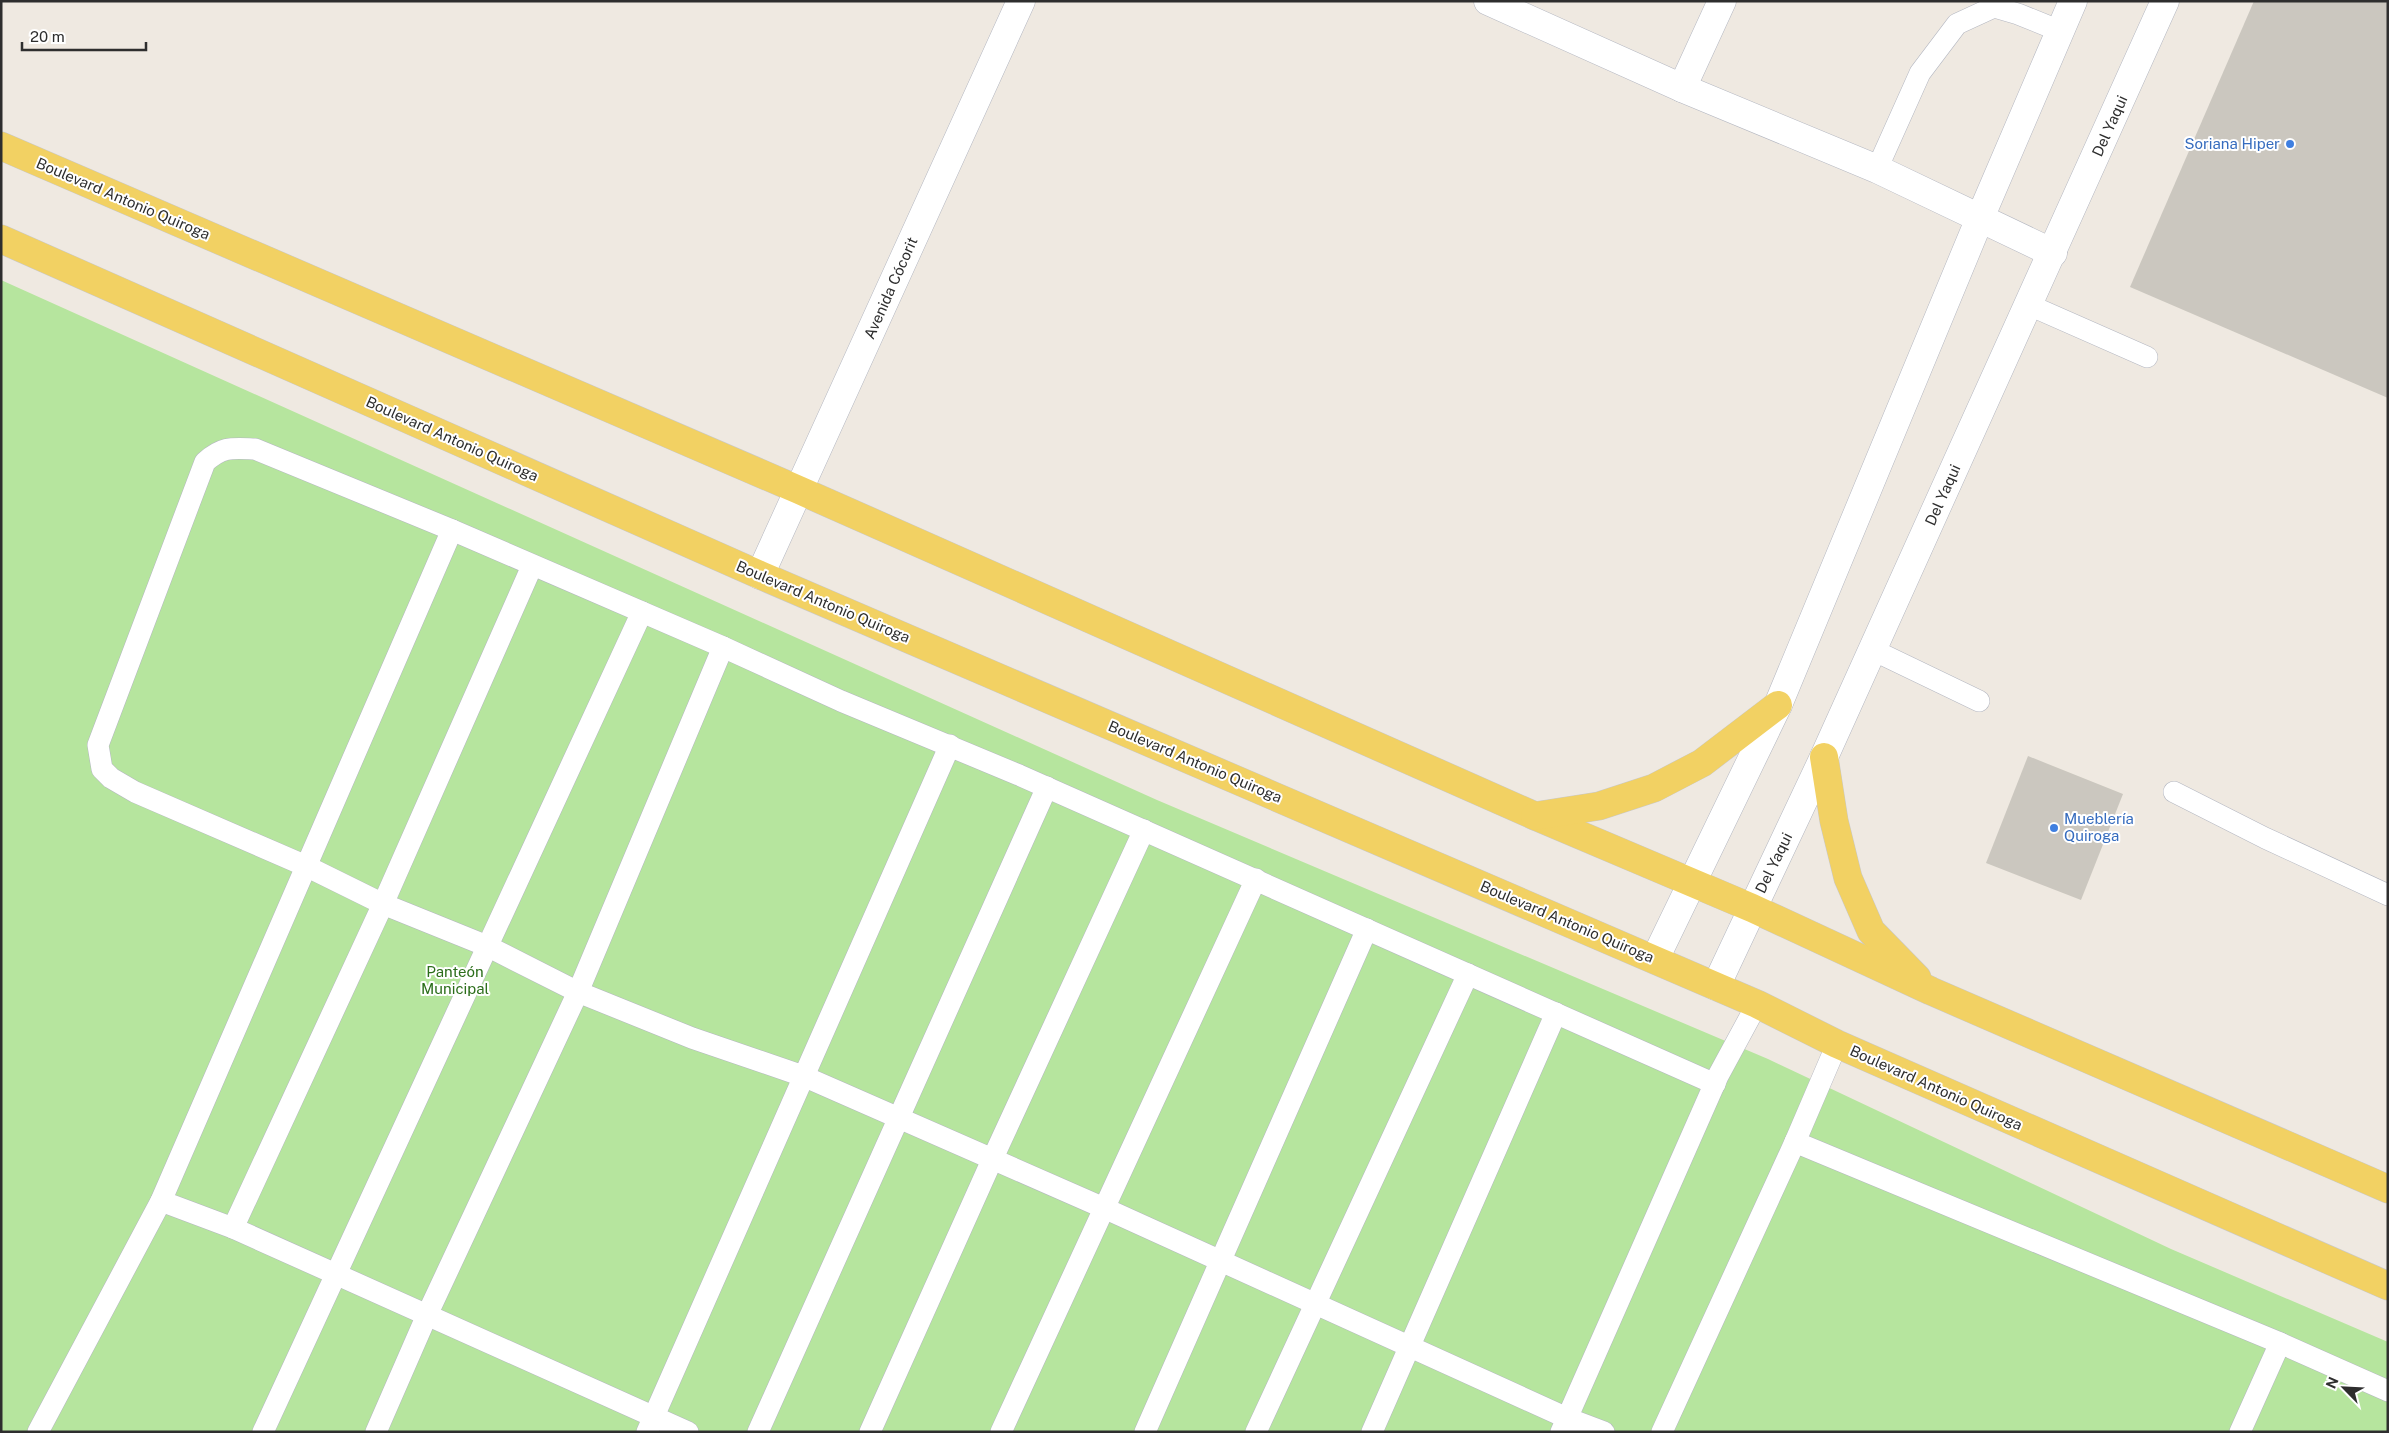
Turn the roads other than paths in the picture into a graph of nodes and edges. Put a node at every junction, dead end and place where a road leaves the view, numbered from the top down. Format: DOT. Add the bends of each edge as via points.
graph roads {
  1 [pos="1021,1"];
  2 [pos="1488,1"];
  3 [pos="1722,1"];
  4 [pos="2072,1"];
  5 [pos="2165,1"];
  6 [pos="2060,31"];
  7 [pos="1682,88"];
  8 [pos="1,146"];
  9 [pos="1878,169"];
  10 [pos="1980,218"];
  11 [pos="1,239"];
  12 [pos="2054,253"];
  13 [pos="2029,305"];
  14 [pos="2147,357"];
  15 [pos="799,490"];
  16 [pos="452,530"];
  17 [pos="532,566"];
  18 [pos="760,575"];
  19 [pos="642,612"];
  20 [pos="724,647"];
  21 [pos="1873,650"];
  22 [pos="1979,701"];
  23 [pos="1778,705"];
  24 [pos="950,745"];
  25 [pos="1824,757"];
  26 [pos="1047,787"];
  27 [pos="2174,792"];
  28 [pos="1535,816"];
  29 [pos="1144,830"];
  30 [pos="306,866"];
  31 [pos="1256,879"];
  32 [pos="1692,884"];
  33 [pos="2388,895"];
  34 [pos="383,904"];
  35 [pos="1752,908"];
  36 [pos="1367,929"];
  37 [pos="487,946"];
  38 [pos="1654,959"];
  39 [pos="1468,974"];
  40 [pos="1716,986"];
  41 [pos="1931,991"];
  42 [pos="578,992"];
  43 [pos="1757,1004"];
  44 [pos="1556,1013"];
  45 [pos="1837,1044"];
  46 [pos="803,1076"];
  47 [pos="1715,1084"];
  48 [pos="897,1118"];
  49 [pos="1795,1142"];
  50 [pos="992,1160"];
  51 [pos="2388,1188"];
  52 [pos="161,1201"];
  53 [pos="1104,1208"];
  54 [pos="233,1228"];
  55 [pos="1221,1262"];
  56 [pos="337,1275"];
  57 [pos="2388,1286"];
  58 [pos="1315,1304"];
  59 [pos="427,1315"];
  60 [pos="2280,1343"];
  61 [pos="1411,1346"];
  62 [pos="2388,1391"];
  63 [pos="650,1424"];
  64 [pos="1564,1425"];
  65 [pos="38,1432"];
  66 [pos="263,1432"];
  67 [pos="376,1432"];
  68 [pos="688,1432"];
  69 [pos="758,1432"];
  70 [pos="870,1432"];
  71 [pos="1001,1432"];
  72 [pos="1145,1432"];
  73 [pos="1256,1432"];
  74 [pos="1372,1432"];
  75 [pos="1604,1432"];
  76 [pos="1662,1432"];
  77 [pos="2240,1432"];
  1 -- 15 [label="main road, Avenida Cócorit"];
  2 -- 7 [label="main road"];
  3 -- 7 [label="main road"];
  4 -- 6 [label="main road"];
  5 -- 12 [label="main road, Del Yaqui"];
  6 -- 9 [label="lane" via="1994,7 1957,24 1920,73"];
  6 -- 10 [label="main road"];
  7 -- 9 [label="main road"];
  8 -- 15 [label="main road, Boulevard Antonio Quiroga"];
  9 -- 10 [label="main road"];
  10 -- 12 [label="main road"];
  10 -- 23 [label="main road"];
  11 -- 18 [label="main road, Boulevard Antonio Quiroga"];
  12 -- 13 [label="main road, Del Yaqui"];
  13 -- 14 [label="lane"];
  13 -- 21 [label="main road, Del Yaqui"];
  15 -- 18 [label="main road, Avenida Cócorit"];
  15 -- 28 [label="main road, Boulevard Antonio Quiroga"];
  16 -- 17 [label="lane"];
  16 -- 30 [label="lane"];
  16 -- 30 [label="lane" via="255,449 226,448 205,462 98,746 102,769 134,792"];
  17 -- 19 [label="lane"];
  17 -- 34 [label="lane"];
  18 -- 38 [label="main road, Boulevard Antonio Quiroga"];
  19 -- 20 [label="lane"];
  19 -- 37 [label="lane"];
  20 -- 24 [label="lane" via="841,701"];
  20 -- 42 [label="lane"];
  21 -- 22 [label="lane"];
  21 -- 25 [label="main road, Del Yaqui"];
  23 -- 28 [label="main road" via="1702,763 1654,788 1599,806"];
  23 -- 32 [label="main road"];
  24 -- 26 [label="lane"];
  24 -- 46 [label="lane"];
  25 -- 35 [label="main road, Del Yaqui"];
  25 -- 41 [label="main road" via="1834,821 1848,878 1871,932"];
  26 -- 29 [label="lane"];
  26 -- 48 [label="lane"];
  27 -- 33 [label="lane"];
  28 -- 32 [label="main road, Boulevard Antonio Quiroga"];
  29 -- 31 [label="lane"];
  29 -- 50 [label="lane"];
  30 -- 34 [label="lane"];
  30 -- 52 [label="lane"];
  31 -- 36 [label="lane"];
  31 -- 53 [label="lane"];
  32 -- 35 [label="main road, Boulevard Antonio Quiroga"];
  32 -- 38 [label="main road"];
  34 -- 37 [label="lane"];
  34 -- 54 [label="lane"];
  35 -- 40 [label="main road, Del Yaqui"];
  35 -- 41 [label="main road, Boulevard Antonio Quiroga"];
  36 -- 39 [label="lane"];
  36 -- 55 [label="lane"];
  37 -- 42 [label="lane"];
  37 -- 56 [label="lane"];
  38 -- 40 [label="main road, Boulevard Antonio Quiroga"];
  39 -- 44 [label="lane"];
  39 -- 58 [label="lane"];
  40 -- 43 [label="main road, Boulevard Antonio Quiroga"];
  41 -- 51 [label="main road, Boulevard Antonio Quiroga"];
  42 -- 46 [label="lane" via="692,1038"];
  42 -- 59 [label="lane"];
  43 -- 45 [label="main road, Boulevard Antonio Quiroga"];
  43 -- 47 [label="lane"];
  44 -- 47 [label="lane"];
  44 -- 61 [label="lane"];
  45 -- 49 [label="lane"];
  45 -- 57 [label="main road, Boulevard Antonio Quiroga"];
  46 -- 48 [label="lane"];
  46 -- 63 [label="lane"];
  47 -- 64 [label="lane"];
  48 -- 50 [label="lane"];
  48 -- 69 [label="lane"];
  49 -- 60 [label="lane"];
  49 -- 76 [label="lane"];
  50 -- 53 [label="lane"];
  50 -- 70 [label="lane"];
  52 -- 54 [label="lane"];
  52 -- 65 [label="lane"];
  53 -- 55 [label="lane"];
  53 -- 71 [label="lane"];
  54 -- 56 [label="lane"];
  55 -- 58 [label="lane"];
  55 -- 72 [label="lane"];
  56 -- 59 [label="lane"];
  56 -- 66 [label="lane"];
  58 -- 61 [label="lane"];
  58 -- 73 [label="lane"];
  59 -- 63 [label="lane"];
  59 -- 67 [label="lane"];
  60 -- 62 [label="lane"];
  60 -- 77 [label="lane"];
  61 -- 64 [label="lane"];
  61 -- 74 [label="lane"];
  63 -- 68 [label="lane"];
  64 -- 75 [label="lane"];
}
